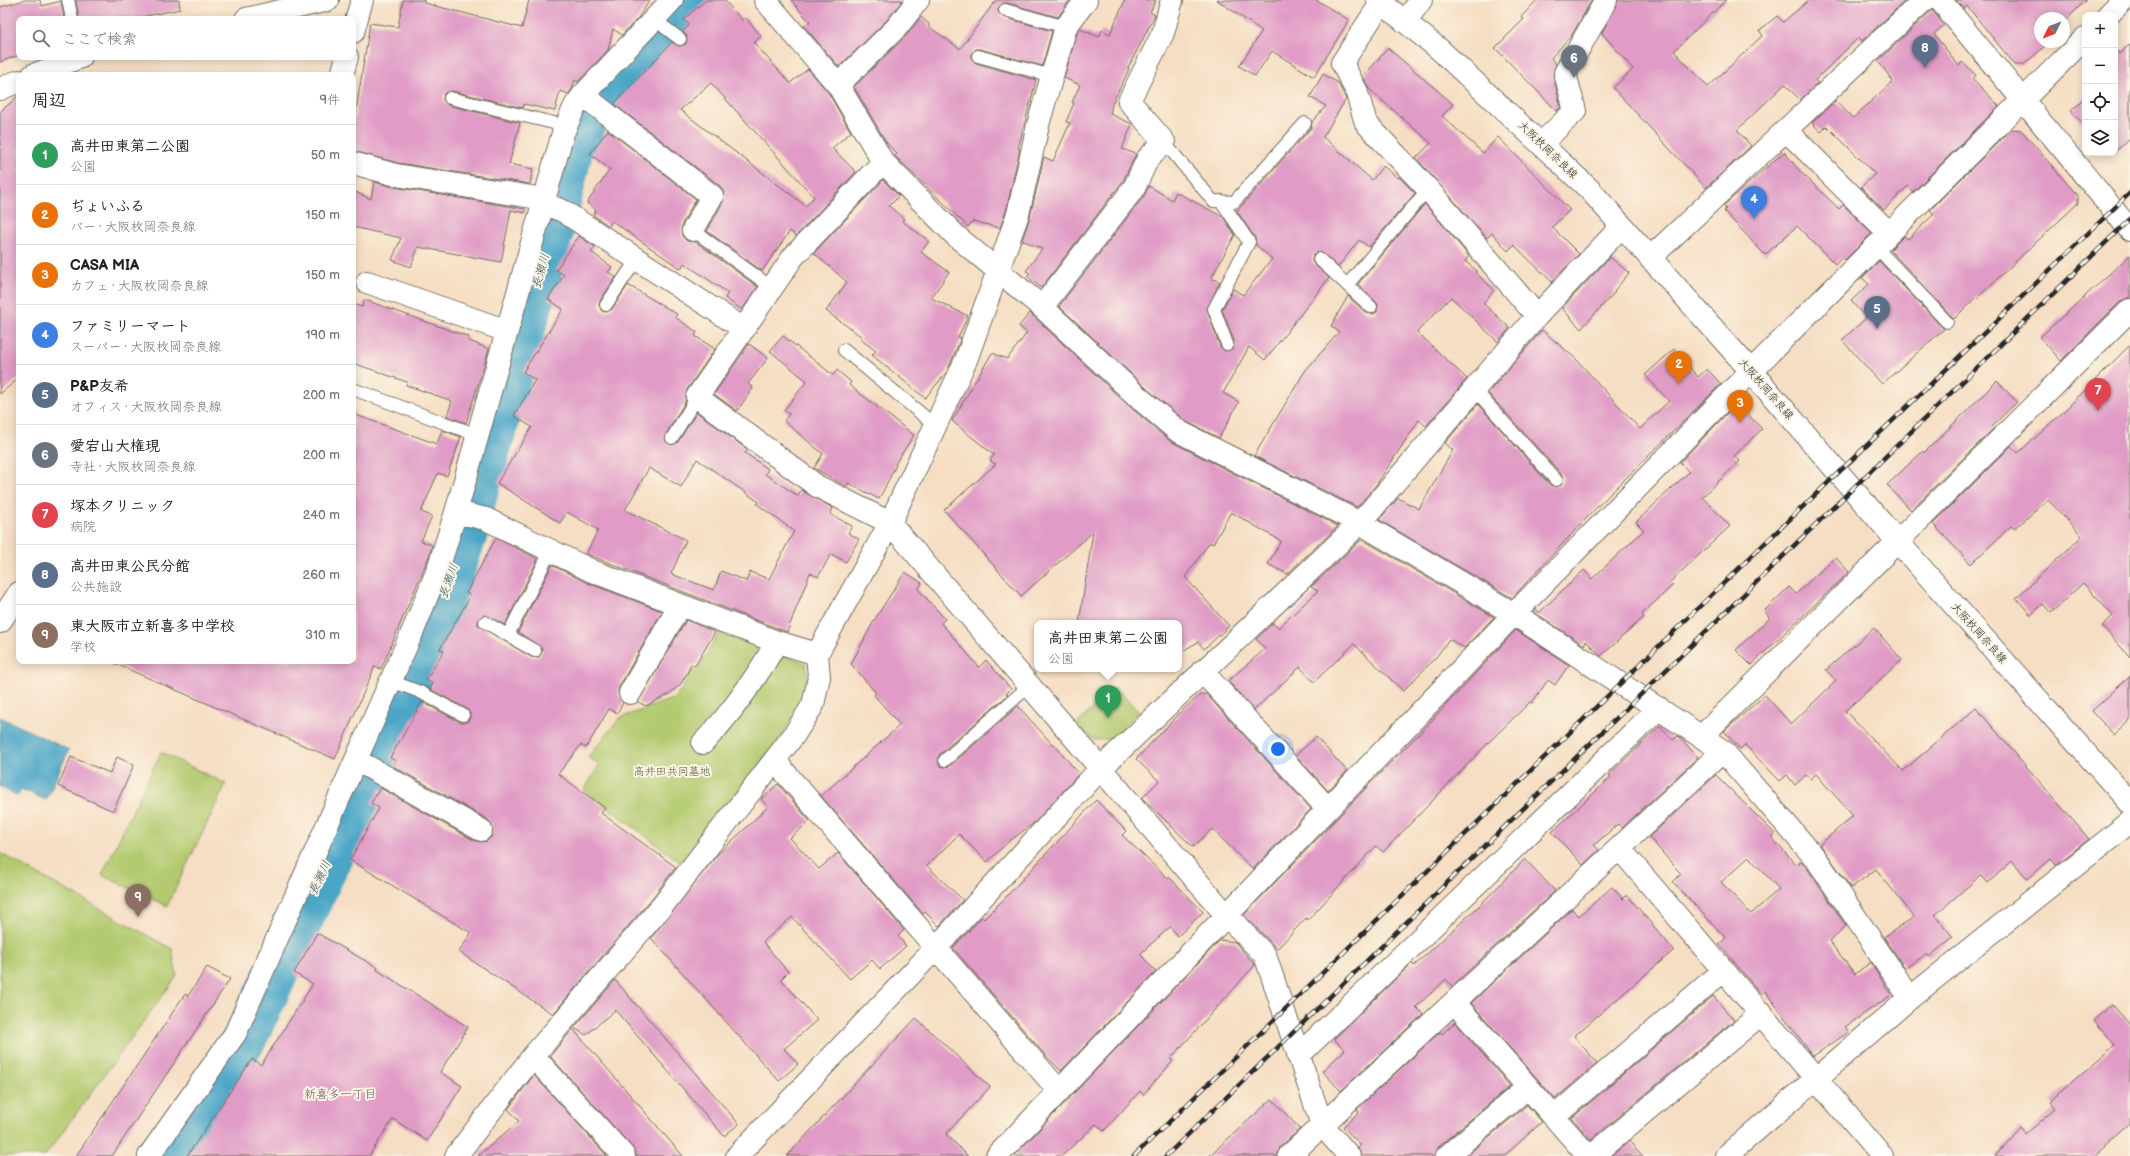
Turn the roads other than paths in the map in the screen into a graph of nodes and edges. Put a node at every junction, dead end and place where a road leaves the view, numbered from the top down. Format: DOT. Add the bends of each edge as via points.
graph roads {
  1 [pos="68,0"];
  2 [pos="328,0"];
  3 [pos="362,0"];
  4 [pos="672,0"];
  5 [pos="765,0"];
  6 [pos="918,0"];
  7 [pos="1086,0"];
  8 [pos="1172,0"];
  9 [pos="1421,0"];
  10 [pos="1606,0"];
  11 [pos="1924,0"];
  12 [pos="1940,0"];
  13 [pos="2123,0"];
  14 [pos="1379,1"];
  15 [pos="1005,10"];
  16 [pos="2111,12"];
  17 [pos="71,16"];
  18 [pos="259,16"];
  19 [pos="356,21"];
  20 [pos="1405,22"];
  21 [pos="659,23"];
  22 [pos="1066,27"];
  23 [pos="680,39"];
  24 [pos="2082,41"];
  25 [pos="978,56"];
  26 [pos="73,60"];
  27 [pos="345,60"];
  28 [pos="42,72"];
  29 [pos="343,72"];
  30 [pos="1052,76"];
  31 [pos="16,82"];
  32 [pos="838,85"];
  33 [pos="0,89"];
  34 [pos="450,98"];
  35 [pos="2022,101"];
  36 [pos="593,103"];
  37 [pos="1305,123"];
  38 [pos="566,126"];
  39 [pos="1786,130"];
  40 [pos="1164,142"];
  41 [pos="1542,143"];
  42 [pos="883,162"];
  43 [pos="356,165"];
  44 [pos="1428,189"];
  45 [pos="1221,201"];
  46 [pos="552,206"];
  47 [pos="1622,226"];
  48 [pos="693,230"];
  49 [pos="2130,230"];
  50 [pos="1882,240"];
  51 [pos="1650,258"];
  52 [pos="637,259"];
  53 [pos="1319,259"];
  54 [pos="998,269"];
  55 [pos="367,282"];
  56 [pos="1348,284"];
  57 [pos="772,287"];
  58 [pos="606,305"];
  59 [pos="1371,306"];
  60 [pos="1042,307"];
  61 [pos="2130,310"];
  62 [pos="1537,316"];
  63 [pos="1947,322"];
  64 [pos="744,329"];
  65 [pos="507,331"];
  66 [pos="1227,344"];
  67 [pos="844,350"];
  68 [pos="1751,371"];
  69 [pos="1474,389"];
  70 [pos="356,390"];
  71 [pos="697,397"];
  72 [pos="936,426"];
  73 [pos="477,436"];
  74 [pos="672,438"];
  75 [pos="1556,480"];
  76 [pos="460,513"];
  77 [pos="890,523"];
  78 [pos="1360,523"];
  79 [pos="1898,542"];
  80 [pos="552,550"];
  81 [pos="16,598"];
  82 [pos="680,605"];
  83 [pos="1514,614"];
  84 [pos="0,622"];
  85 [pos="486,622"];
  86 [pos="508,635"];
  87 [pos="777,642"];
  88 [pos="535,651"];
  89 [pos="817,654"];
  90 [pos="1202,671"];
  91 [pos="397,683"];
  92 [pos="1029,686"];
  93 [pos="630,692"];
  94 [pos="1659,708"];
  95 [pos="463,715"];
  96 [pos="1702,736"];
  97 [pos="703,743"];
  98 [pos="1723,751"];
  99 [pos="945,760"];
  100 [pos="775,761"];
  101 [pos="368,766"];
  102 [pos="1100,769"];
  103 [pos="2130,803"];
  104 [pos="1328,809"];
  105 [pos="2130,822"];
  106 [pos="481,830"];
  107 [pos="1620,849"];
  108 [pos="1227,916"];
  109 [pos="935,949"];
  110 [pos="1724,970"];
  111 [pos="1910,998"];
  112 [pos="1454,1002"];
  113 [pos="1762,1013"];
  114 [pos="533,1056"];
  115 [pos="1298,1056"];
  116 [pos="1815,1079"];
  117 [pos="1528,1087"];
  118 [pos="1059,1091"];
  119 [pos="1554,1117"];
  120 [pos="1322,1125"];
  121 [pos="149,1156"];
  122 [pos="456,1156"];
  123 [pos="624,1156"];
  124 [pos="737,1156"];
  125 [pos="997,1156"];
  126 [pos="1290,1156"];
  127 [pos="1349,1156"];
  128 [pos="1447,1156"];
  129 [pos="1588,1156"];
  130 [pos="1592,1156"];
  131 [pos="1726,1156"];
  132 [pos="1882,1156"];
  1 -- 17 [label="lane"];
  2 -- 18 [label="street"];
  3 -- 19 [label="street"];
  4 -- 21 [label="street"];
  5 -- 32 [label="street"];
  6 -- 32 [label="street" via="897,27"];
  7 -- 22 [label="street"];
  8 -- 40 [label="street" via="1163,33 1129,101"];
  9 -- 20 [label="street"];
  10 -- 41 [label="street" via="1565,73 1575,111"];
  11 -- 39 [label="street"];
  12 -- 35 [label="street"];
  13 -- 16 [label="street"];
  14 -- 20 [label="street, 大阪枚岡奈良線"];
  14 -- 44 [label="street" via="1342,63 1356,90 1366,123"];
  15 -- 22 [label="lane"];
  20 -- 41 [label="street, 大阪枚岡奈良線" via="1439,49"];
  21 -- 23 [label="lane"];
  21 -- 36 [label="street"];
  22 -- 30 [label="street"];
  24 -- 35 [label="street"];
  25 -- 30 [label="lane"];
  26 -- 28 [label="street"];
  27 -- 29 [label="street"];
  30 -- 54 [label="street" via="1018,214"];
  31 -- 33 [label="street"];
  32 -- 42 [label="street"];
  34 -- 38 [label="lane"];
  35 -- 49 [label="street"];
  35 -- 50 [label="street"];
  36 -- 38 [label="street" via="575,106"];
  36 -- 48 [label="street" via="712,196"];
  37 -- 45 [label="lane" via="1234,202"];
  38 -- 46 [label="street"];
  39 -- 50 [label="street"];
  39 -- 51 [label="street"];
  40 -- 45 [label="lane" via="1213,201"];
  40 -- 60 [label="street" via="1148,158 1134,188"];
  41 -- 47 [label="street, 大阪枚岡奈良線"];
  42 -- 54 [label="street" via="956,236"];
  42 -- 57 [label="street" via="793,257"];
  43 -- 46 [label="street"];
  44 -- 56 [label="lane"];
  44 -- 62 [label="street"];
  45 -- 66 [label="lane" via="1249,242 1214,310"];
  46 -- 52 [label="street"];
  46 -- 65 [label="street"];
  47 -- 51 [label="street, 大阪枚岡奈良線"];
  47 -- 62 [label="street"];
  48 -- 57 [label="lane"];
  50 -- 63 [label="lane"];
  50 -- 68 [label="street"];
  51 -- 68 [label="street, 大阪枚岡奈良線"];
  52 -- 58 [label="lane"];
  52 -- 64 [label="street"];
  53 -- 56 [label="lane"];
  54 -- 60 [label="street"];
  54 -- 72 [label="street" via="966,360"];
  55 -- 65 [label="street"];
  56 -- 59 [label="lane"];
  57 -- 64 [label="street"];
  60 -- 78 [label="street" via="1178,431"];
  61 -- 79 [label="street"];
  62 -- 69 [label="street"];
  64 -- 71 [label="street"];
  65 -- 73 [label="street"];
  67 -- 72 [label="lane"];
  68 -- 79 [label="street, 大阪枚岡奈良線"];
  68 -- 83 [label="street"];
  69 -- 75 [label="lane"];
  69 -- 78 [label="street"];
  70 -- 73 [label="lane"];
  71 -- 74 [label="lane"];
  71 -- 77 [label="street" via="817,486"];
  72 -- 77 [label="street"];
  73 -- 76 [label="street"];
  76 -- 80 [label="street" via="486,519"];
  76 -- 91 [label="street"];
  77 -- 89 [label="street"];
  77 -- 92 [label="street"];
  78 -- 83 [label="street"];
  78 -- 90 [label="street"];
  79 -- 96 [label="street"];
  79 -- 103 [label="street, 大阪枚岡奈良線"];
  80 -- 82 [label="street" via="592,571"];
  80 -- 86 [label="lane"];
  81 -- 84 [label="street"];
  82 -- 87 [label="street"];
  82 -- 93 [label="street"];
  83 -- 94 [label="street"];
  83 -- 104 [label="street"];
  85 -- 86 [label="lane"];
  86 -- 88 [label="lane"];
  87 -- 89 [label="street"];
  87 -- 97 [label="street" via="739,700"];
  89 -- 100 [label="street" via="819,677 812,705"];
  90 -- 102 [label="street"];
  90 -- 104 [label="street"];
  91 -- 95 [label="lane"];
  91 -- 101 [label="street"];
  92 -- 99 [label="lane"];
  92 -- 102 [label="street"];
  94 -- 96 [label="street"];
  94 -- 115 [label="street"];
  96 -- 98 [label="street"];
  98 -- 107 [label="street"];
  98 -- 111 [label="street" via="1816,860"];
  100 -- 109 [label="street"];
  100 -- 114 [label="street" via="663,905"];
  101 -- 106 [label="street"];
  101 -- 121 [label="street" via="235,1034"];
  102 -- 108 [label="street"];
  102 -- 109 [label="street"];
  104 -- 108 [label="street"];
  105 -- 111 [label="street"];
  107 -- 110 [label="street"];
  107 -- 112 [label="street"];
  108 -- 115 [label="street" via="1265,955"];
  108 -- 118 [label="street"];
  109 -- 118 [label="street"];
  109 -- 124 [label="street"];
  110 -- 113 [label="street"];
  110 -- 119 [label="street"];
  111 -- 116 [label="street"];
  112 -- 117 [label="street"];
  112 -- 120 [label="street"];
  113 -- 116 [label="street"];
  113 -- 130 [label="street"];
  114 -- 122 [label="street"];
  114 -- 123 [label="street"];
  115 -- 120 [label="street"];
  116 -- 131 [label="street"];
  116 -- 132 [label="street"];
  117 -- 119 [label="street"];
  117 -- 128 [label="street"];
  118 -- 125 [label="street"];
  119 -- 129 [label="street"];
  120 -- 126 [label="street"];
  120 -- 127 [label="street"];
}
